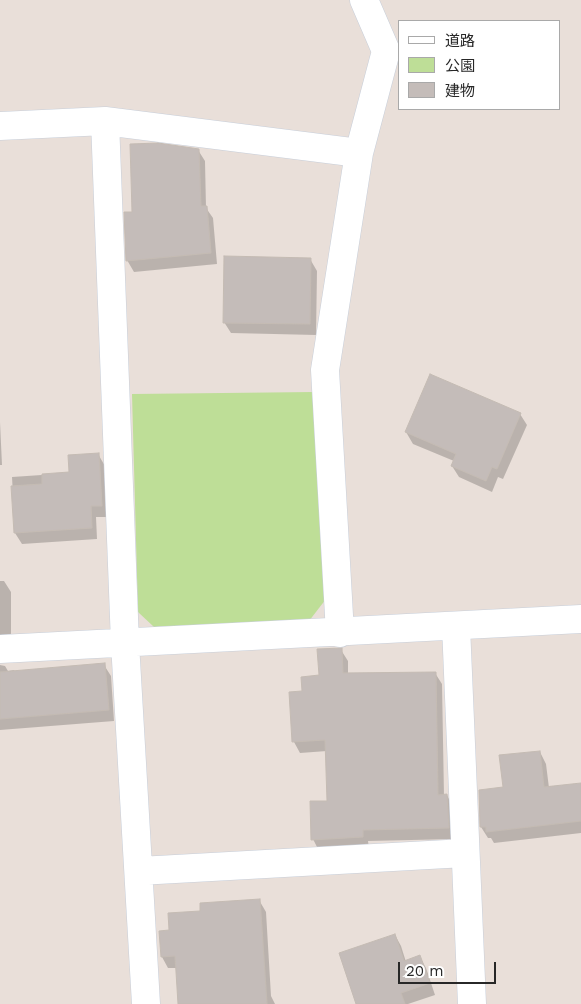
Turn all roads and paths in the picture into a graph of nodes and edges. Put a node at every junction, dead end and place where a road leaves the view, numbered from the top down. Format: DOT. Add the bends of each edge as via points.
graph roads {
  1 [pos="364,0"];
  2 [pos="105,121"];
  3 [pos="0,126"];
  4 [pos="359,153"];
  5 [pos="581,619"];
  6 [pos="456,626"];
  7 [pos="340,633"];
  8 [pos="125,643"];
  9 [pos="0,649"];
  10 [pos="466,852"];
  11 [pos="139,871"];
  12 [pos="146,1004"];
  13 [pos="472,1004"];
  1 -- 4 [label="street" via="386,51"];
  2 -- 3 [label="street"];
  2 -- 4 [label="street"];
  2 -- 8 [label="street"];
  4 -- 7 [label="street" via="325,370"];
  5 -- 6 [label="street"];
  6 -- 7 [label="street"];
  6 -- 10 [label="street"];
  7 -- 8 [label="street"];
  8 -- 9 [label="street"];
  8 -- 11 [label="street"];
  10 -- 11 [label="street"];
  10 -- 13 [label="street"];
  11 -- 12 [label="street"];
}
